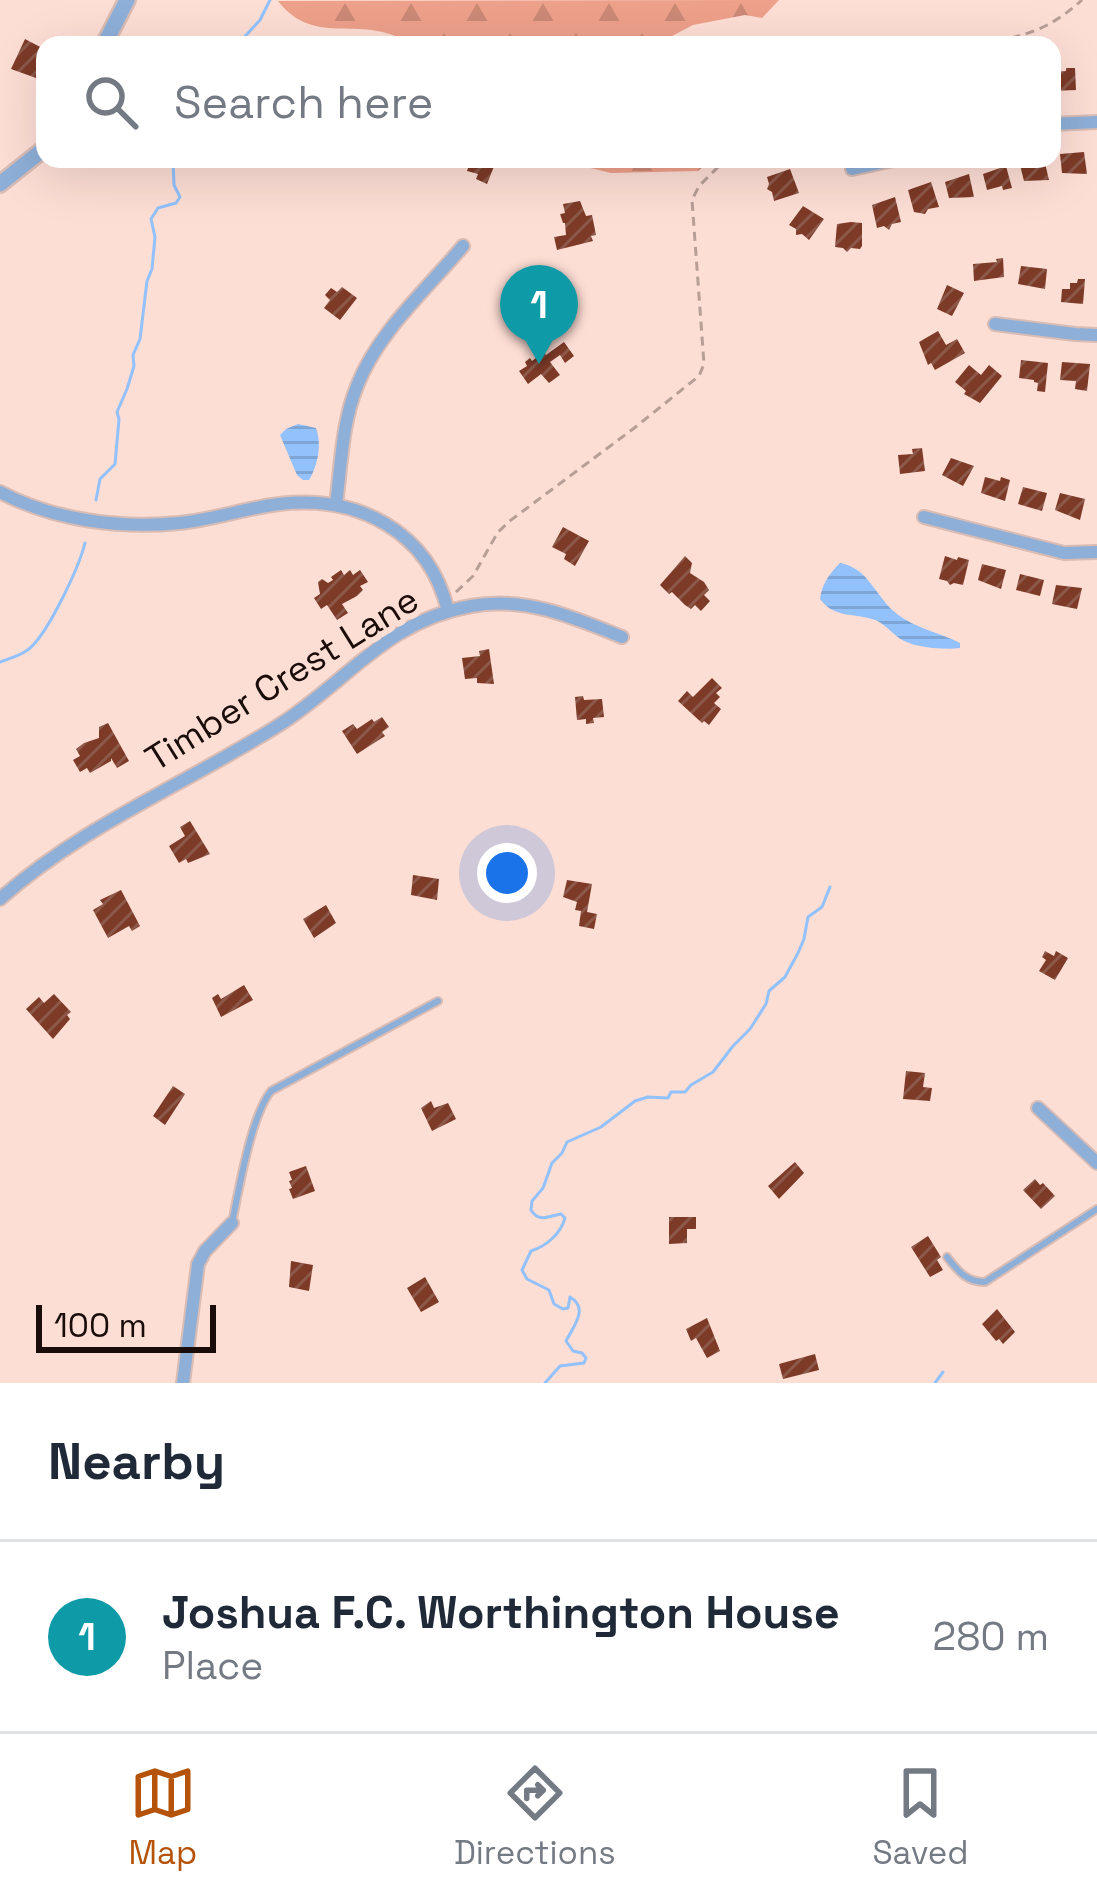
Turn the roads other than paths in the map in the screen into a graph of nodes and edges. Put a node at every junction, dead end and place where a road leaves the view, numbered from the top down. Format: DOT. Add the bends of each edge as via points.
graph roads {
  1 [pos="127,0"];
  2 [pos="109,36"];
  3 [pos="1097,122"];
  4 [pos="1061,124"];
  5 [pos="36,155"];
  6 [pos="860,168"];
  7 [pos="852,170"];
  8 [pos="0,184"];
  9 [pos="463,246"];
  10 [pos="995,324"];
  11 [pos="1097,334"];
  12 [pos="0,492"];
  13 [pos="336,505"];
  14 [pos="924,518"];
  15 [pos="1097,552"];
  16 [pos="447,606"];
  17 [pos="622,637"];
  18 [pos="0,899"];
  19 [pos="438,1001"];
  20 [pos="1038,1108"];
  21 [pos="1097,1163"];
  22 [pos="1097,1210"];
  23 [pos="232,1223"];
  24 [pos="947,1257"];
  25 [pos="183,1383"];
  1 -- 2 [label="street"];
  3 -- 4 [label="street"];
  5 -- 8 [label="street"];
  6 -- 7 [label="street"];
  9 -- 13 [label="street" via="388,332 361,377"];
  10 -- 11 [label="street"];
  12 -- 13 [label="street" via="74,518 140,525 273,505"];
  13 -- 16 [label="street" via="376,518 413,545"];
  14 -- 15 [label="street" via="1064,553"];
  16 -- 17 [label="street, Timber Crest Lane" via="528,605"];
  16 -- 18 [label="street, Timber Crest Lane" via="379,645 303,709 96,828"];
  19 -- 23 [label="lane" via="271,1090"];
  20 -- 21 [label="street"];
  22 -- 24 [label="lane" via="985,1282 960,1274"];
  23 -- 25 [label="street" via="199,1264"];
}
